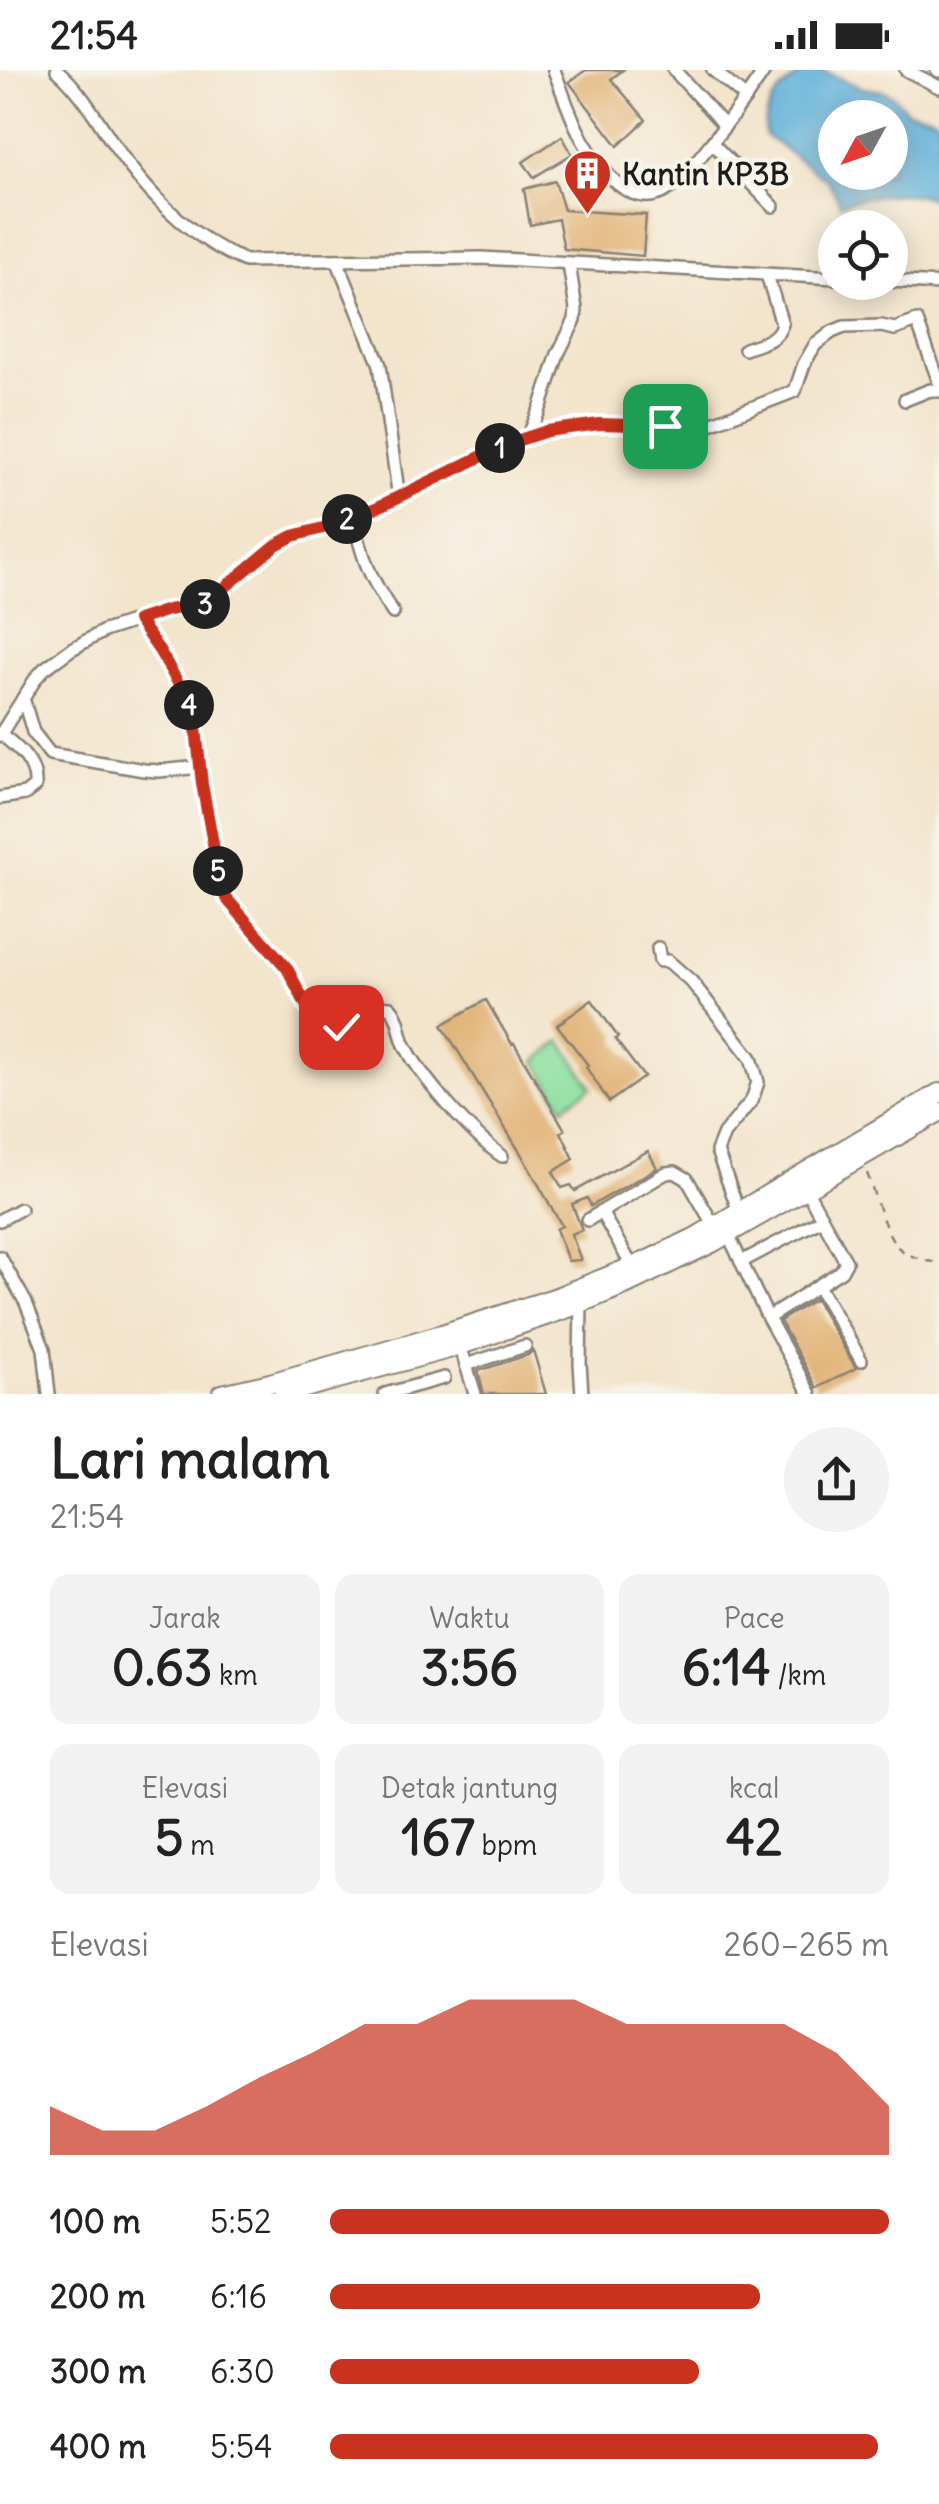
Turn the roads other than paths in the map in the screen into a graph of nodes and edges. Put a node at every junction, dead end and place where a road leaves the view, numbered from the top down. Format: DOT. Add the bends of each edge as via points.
graph roads {
  1 [pos="57,70"];
  2 [pos="554,70"];
  3 [pos="674,70"];
  4 [pos="715,70"];
  5 [pos="765,70"];
  6 [pos="906,70"];
  7 [pos="939,87"];
  8 [pos="746,98"];
  9 [pos="725,126"];
  10 [pos="712,143"];
  11 [pos="773,206"];
  12 [pos="337,260"];
  13 [pos="568,264"];
  14 [pos="767,275"];
  15 [pos="818,277"];
  16 [pos="908,282"];
  17 [pos="939,284"];
  18 [pos="932,344"];
  19 [pos="745,349"];
  20 [pos="939,382"];
  21 [pos="939,390"];
  22 [pos="904,400"];
  23 [pos="528,437"];
  24 [pos="398,498"];
  25 [pos="353,517"];
  26 [pos="394,614"];
  27 [pos="138,620"];
  28 [pos="23,698"];
  29 [pos="1,735"];
  30 [pos="200,767"];
  31 [pos="0,798"];
  32 [pos="658,948"];
  33 [pos="939,1093"];
  34 [pos="939,1112"];
  35 [pos="502,1156"];
  36 [pos="803,1183"];
  37 [pos="20,1209"];
  38 [pos="602,1212"];
  39 [pos="739,1212"];
  40 [pos="822,1219"];
  41 [pos="0,1220"];
  42 [pos="588,1220"];
  43 [pos="715,1234"];
  44 [pos="0,1257"];
  45 [pos="742,1262"];
  46 [pos="632,1266"];
  47 [pos="818,1286"];
  48 [pos="581,1302"];
  49 [pos="556,1304"];
  50 [pos="768,1318"];
  51 [pos="448,1343"];
  52 [pos="525,1346"];
  53 [pos="861,1360"];
  54 [pos="466,1365"];
  55 [pos="444,1378"];
  56 [pos="324,1382"];
  57 [pos="49,1394"];
  58 [pos="222,1394"];
  59 [pos="283,1394"];
  60 [pos="385,1394"];
  61 [pos="475,1394"];
  62 [pos="582,1394"];
  63 [pos="810,1394"];
  1 -- 12 [label="street" via="128,165 220,250 245,261"];
  2 -- 10 [label="street" via="581,138 613,181 631,193 664,193"];
  3 -- 9 [label="street"];
  4 -- 8 [label="street"];
  5 -- 8 [label="street"];
  6 -- 7 [label="street"];
  8 -- 9 [label="street"];
  9 -- 10 [label="street"];
  10 -- 11 [label="street"];
  12 -- 13 [label="street"];
  12 -- 24 [label="street" via="380,364"];
  13 -- 14 [label="street"];
  13 -- 23 [label="street" via="575,320"];
  14 -- 15 [label="street"];
  14 -- 19 [label="street" via="780,331"];
  16 -- 17 [label="street"];
  18 -- 20 [label="street"];
  18 -- 23 [label="street" via="917,321 895,328 844,327 815,345 795,391 710,424 599,424"];
  21 -- 22 [label="street"];
  23 -- 24 [label="street"];
  24 -- 25 [label="street"];
  25 -- 26 [label="street" via="363,561"];
  25 -- 27 [label="street" via="276,545 205,604"];
  27 -- 28 [label="street" via="70,650 44,668"];
  27 -- 30 [label="street" via="188,700"];
  28 -- 29 [label="street"];
  28 -- 30 [label="street" via="33,732 50,754 144,770"];
  29 -- 31 [label="street" via="27,758 36,780 25,794"];
  30 -- 35 [label="street" via="226,898 287,968 316,1024 332,1031 363,1010 390,1007 428,1079"];
  32 -- 39 [label="street" via="660,960 691,981 751,1058 758,1082 752,1100 718,1151"];
  33 -- 36 [label="highway"];
  34 -- 36 [label="highway"];
  36 -- 39 [label="highway"];
  36 -- 40 [label="street"];
  36 -- 43 [label="highway"];
  37 -- 41 [label="street"];
  38 -- 42 [label="street"];
  38 -- 43 [label="street" via="675,1172 686,1179"];
  38 -- 46 [label="street"];
  39 -- 43 [label="highway"];
  40 -- 45 [label="street"];
  40 -- 47 [label="street" via="846,1262"];
  43 -- 45 [label="street"];
  43 -- 46 [label="highway"];
  43 -- 48 [label="highway"];
  44 -- 57 [label="street" via="44,1349"];
  45 -- 50 [label="street"];
  46 -- 49 [label="highway"];
  47 -- 50 [label="street"];
  47 -- 53 [label="street"];
  48 -- 49 [label="highway"];
  48 -- 62 [label="street"];
  49 -- 51 [label="highway"];
  50 -- 63 [label="street"];
  51 -- 54 [label="street"];
  51 -- 56 [label="highway"];
  52 -- 54 [label="street"];
  54 -- 61 [label="street"];
  55 -- 60 [label="street"];
  56 -- 58 [label="highway"];
  56 -- 59 [label="highway"];
}
